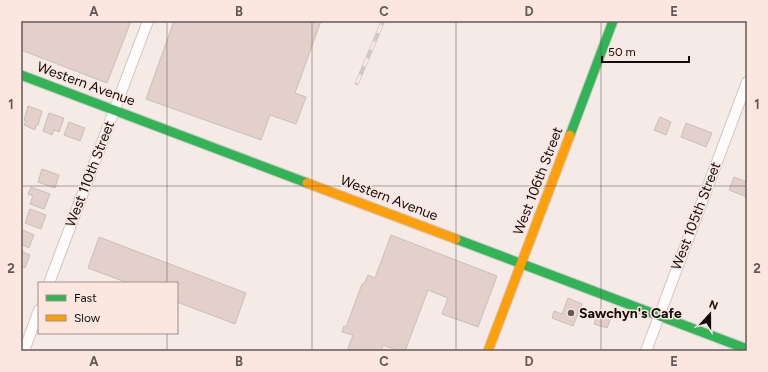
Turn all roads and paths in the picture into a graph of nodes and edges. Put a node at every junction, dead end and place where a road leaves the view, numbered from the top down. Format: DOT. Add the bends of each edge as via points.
graph roads {
  1 [pos="148,21"];
  2 [pos="613,21"];
  3 [pos="21,75"];
  4 [pos="747,82"];
  5 [pos="115,109"];
  6 [pos="522,264"];
  7 [pos="49,282"];
  8 [pos="38,313"];
  9 [pos="660,314"];
  10 [pos="747,349"];
  11 [pos="24,351"];
  12 [pos="488,351"];
  13 [pos="646,351"];
  1 -- 5 [label="street, West 110th Street"];
  2 -- 6 [label="street, West 106th Street"];
  3 -- 5 [label="street, Western Avenue"];
  4 -- 9 [label="street, West 105th Street"];
  5 -- 6 [label="street, Western Avenue"];
  5 -- 7 [label="street, West 110th Street"];
  6 -- 9 [label="street, Western Avenue"];
  6 -- 12 [label="street, West 106th Street"];
  8 -- 11 [label="street"];
  9 -- 10 [label="street, Western Avenue"];
  9 -- 13 [label="street, West 105th Street"];
}
